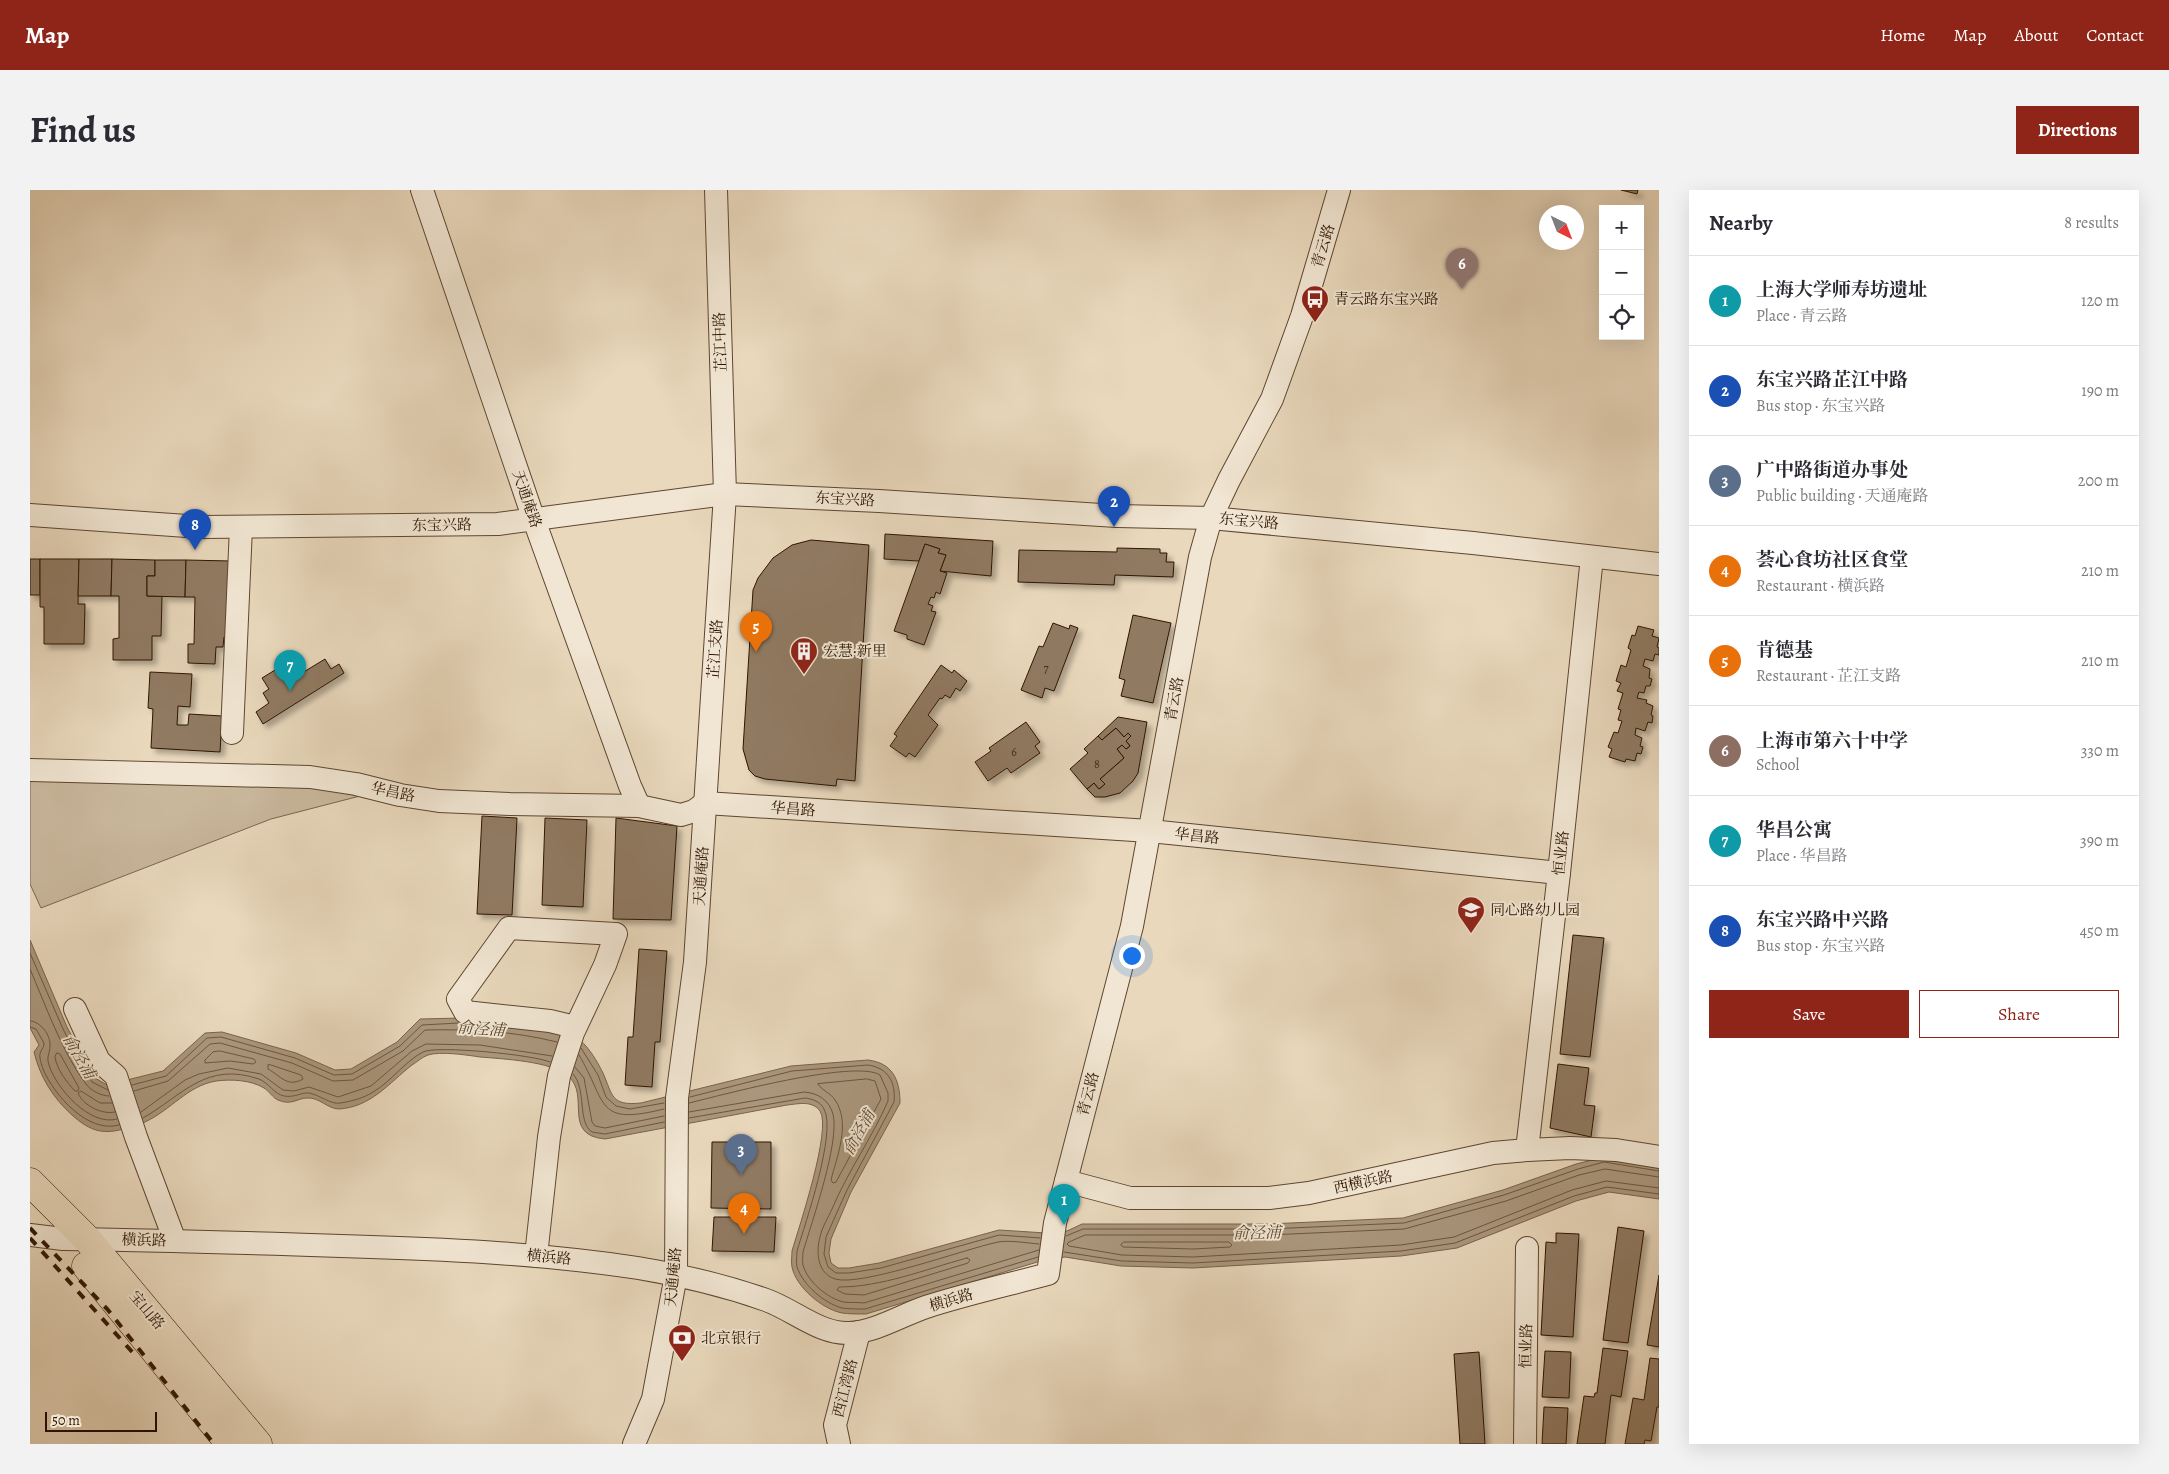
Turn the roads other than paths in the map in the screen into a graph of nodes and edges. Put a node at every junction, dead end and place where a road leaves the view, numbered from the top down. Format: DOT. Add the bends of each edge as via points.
graph roads {
  1 [pos="422,190"];
  2 [pos="716,190"];
  3 [pos="1340,190"];
  4 [pos="725,494"];
  5 [pos="30,515"];
  6 [pos="1211,518"];
  7 [pos="534,520"];
  8 [pos="241,527"];
  9 [pos="1592,557"];
  10 [pos="1659,564"];
  11 [pos="232,733"];
  12 [pos="30,770"];
  13 [pos="705,803"];
  14 [pos="639,806"];
  15 [pos="1150,832"];
  16 [pos="1559,873"];
  17 [pos="75,1009"];
  18 [pos="574,1030"];
  19 [pos="1528,1150"];
  20 [pos="1659,1157"];
  21 [pos="1066,1181"];
  22 [pos="30,1182"];
  23 [pos="30,1207"];
  24 [pos="30,1235"];
  25 [pos="75,1239"];
  26 [pos="175,1241"];
  27 [pos="1527,1248"];
  28 [pos="536,1256"];
  29 [pos="1048,1271"];
  30 [pos="676,1275"];
  31 [pos="859,1332"];
  32 [pos="230,1444"];
  33 [pos="258,1444"];
  34 [pos="634,1444"];
  35 [pos="839,1444"];
  36 [pos="1525,1444"];
  1 -- 7 [label="street, 天通庵路"];
  2 -- 4 [label="street, 芷江中路"];
  3 -- 6 [label="street, 青云路" via="1302,316 1272,399"];
  4 -- 6 [label="street, 东宝兴路" via="1117,516"];
  4 -- 7 [label="street, 东宝兴路"];
  4 -- 13 [label="street, 芷江支路"];
  5 -- 8 [label="street, 东宝兴路"];
  6 -- 9 [label="street, 东宝兴路"];
  6 -- 15 [label="street, 青云路" via="1200,557"];
  7 -- 8 [label="street, 东宝兴路" via="498,524"];
  7 -- 14 [label="street, 天通庵路"];
  8 -- 11 [label="street"];
  9 -- 10 [label="street, 东宝兴路"];
  9 -- 16 [label="street, 恒业路"];
  12 -- 14 [label="street, 华昌路" via="310,777 439,800"];
  13 -- 14 [label="street, 华昌路" via="681,815"];
  13 -- 15 [label="street, 华昌路"];
  13 -- 30 [label="street, 天通庵路" via="695,962 677,1098"];
  15 -- 16 [label="street, 华昌路"];
  15 -- 21 [label="street, 青云路" via="1123,963"];
  16 -- 19 [label="street, 恒业路"];
  17 -- 26 [label="street" via="99,1061 116,1076"];
  18 -- 18 [label="street" via="616,934 510,928 458,999 465,1012 550,1021"];
  18 -- 28 [label="street" via="559,1076"];
  19 -- 20 [label="street, 西横浜路" via="1616,1150"];
  19 -- 21 [label="street, 西横浜路" via="1493,1153 1309,1193 1269,1198 1130,1198"];
  21 -- 29 [label="street, 青云路" via="1055,1223"];
  22 -- 25 [label="main road, 宝山路"];
  23 -- 25 [label="main road, 宝山路"];
  24 -- 25 [label="street, 横浜路"];
  25 -- 26 [label="street, 横浜路"];
  25 -- 32 [label="main road, 宝山路"];
  25 -- 33 [label="main road, 宝山路"];
  26 -- 28 [label="street, 横浜路"];
  27 -- 36 [label="street, 恒业路"];
  28 -- 30 [label="street, 横浜路"];
  29 -- 31 [label="street, 横浜路" via="963,1295"];
  30 -- 31 [label="street, 横浜路" via="764,1299 822,1328"];
  30 -- 34 [label="street, 天通庵路" via="653,1399"];
  31 -- 35 [label="street, 西江湾路" via="835,1425"];
}
